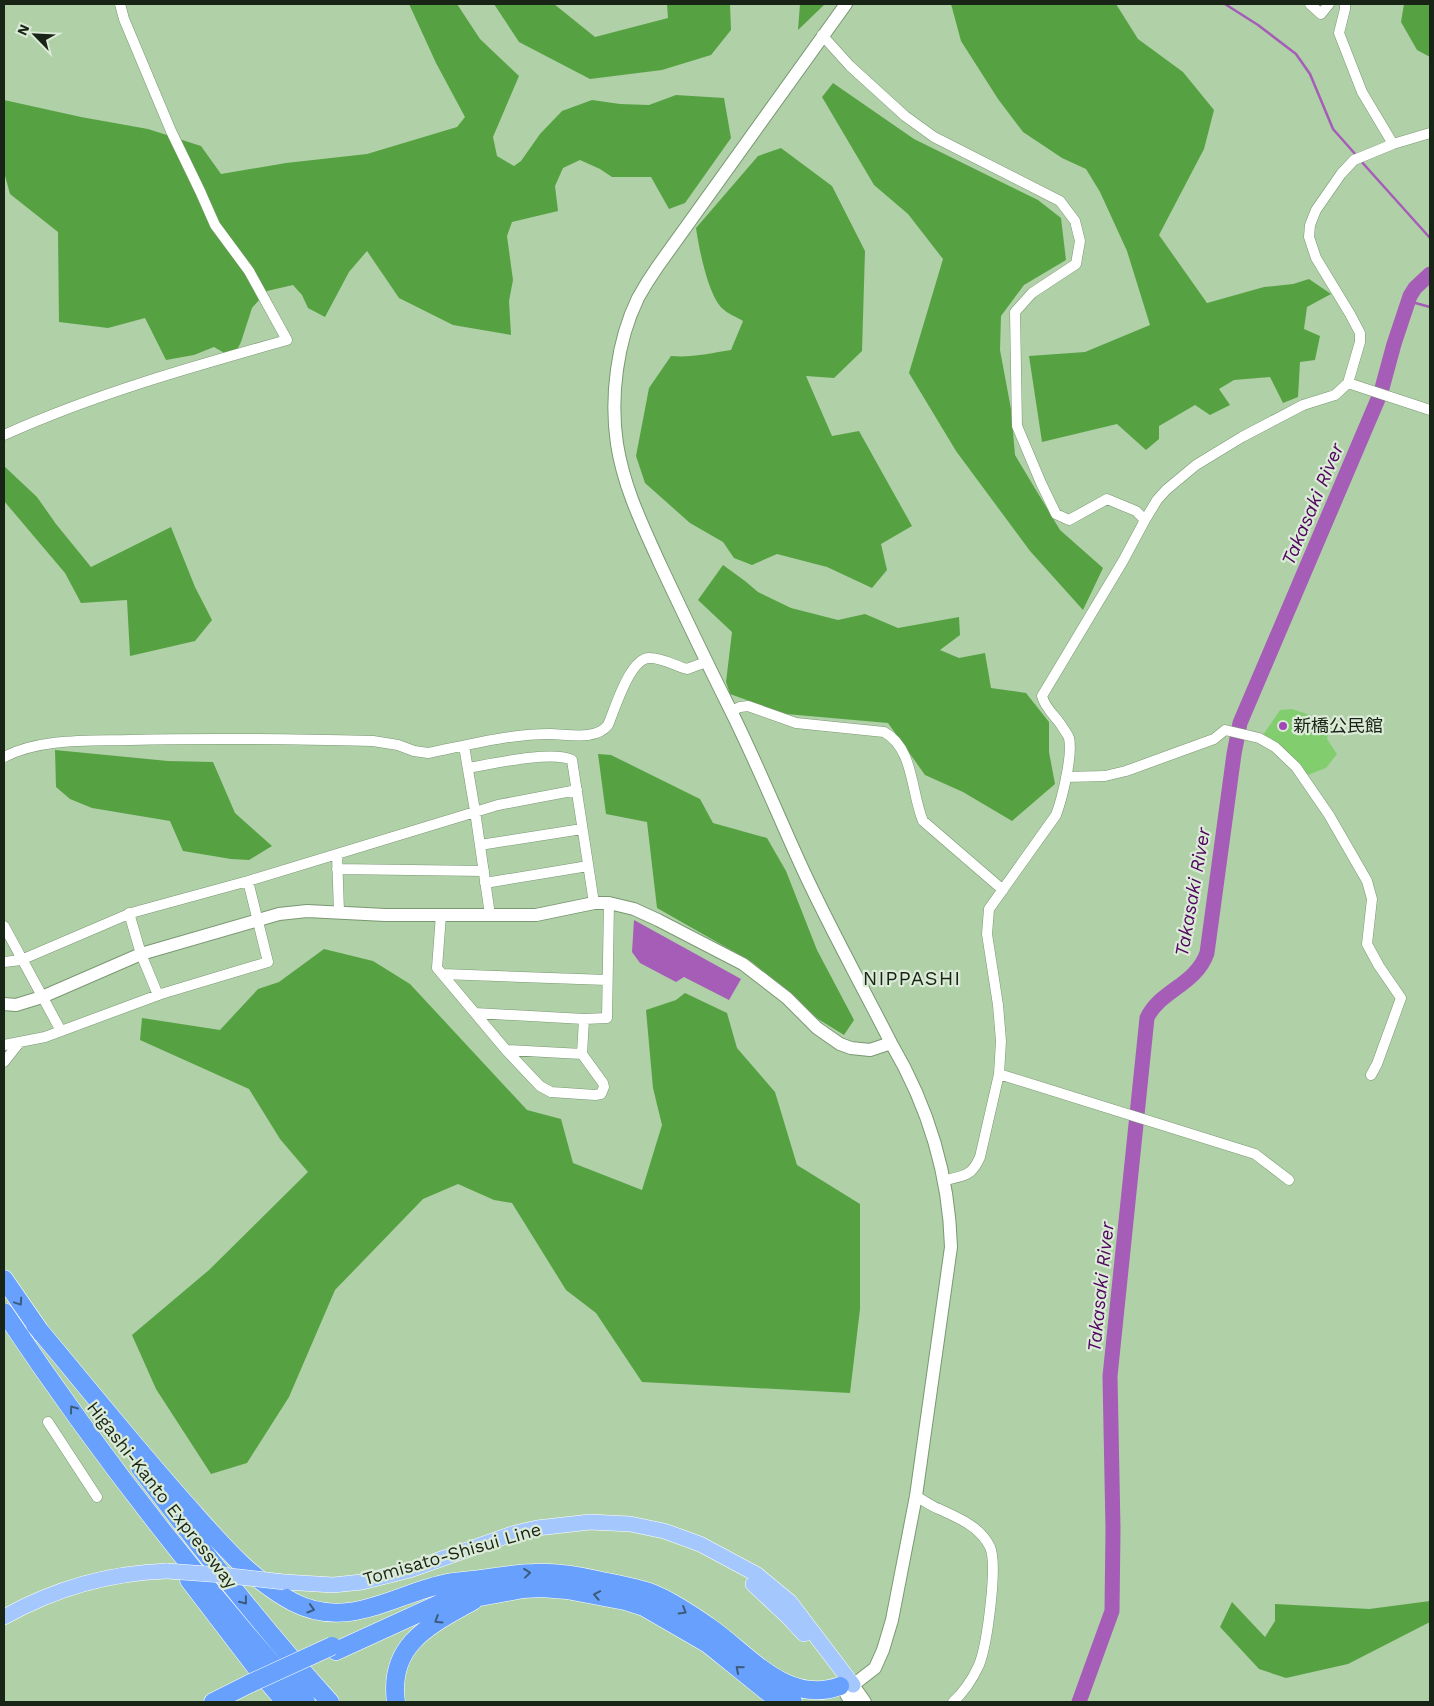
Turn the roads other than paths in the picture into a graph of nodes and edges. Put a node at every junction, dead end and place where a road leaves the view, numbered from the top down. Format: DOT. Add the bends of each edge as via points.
graph roads {
  1 [pos="120,4"];
  2 [pos="846,4"];
  3 [pos="1310,4"];
  4 [pos="1329,4"];
  5 [pos="1344,4"];
  6 [pos="822,35"];
  7 [pos="1430,133"];
  8 [pos="1393,144"];
  9 [pos="1348,383"];
  10 [pos="1430,410"];
  11 [pos="4,435"];
  12 [pos="1145,520"];
  13 [pos="706,662"];
  14 [pos="731,711"];
  15 [pos="464,746"];
  16 [pos="4,758"];
  17 [pos="468,768"];
  18 [pos="1066,777"];
  19 [pos="577,790"];
  20 [pos="475,811"];
  21 [pos="582,829"];
  22 [pos="480,845"];
  23 [pos="337,854"];
  24 [pos="588,866"];
  25 [pos="337,869"];
  26 [pos="484,871"];
  27 [pos="248,881"];
  28 [pos="485,883"];
  29 [pos="1003,890"];
  30 [pos="594,903"];
  31 [pos="609,903"];
  32 [pos="338,912"];
  33 [pos="129,913"];
  34 [pos="441,915"];
  35 [pos="490,915"];
  36 [pos="258,919"];
  37 [pos="4,926"];
  38 [pos="141,954"];
  39 [pos="21,960"];
  40 [pos="4,962"];
  41 [pos="442,974"];
  42 [pos="607,980"];
  43 [pos="158,995"];
  44 [pos="42,997"];
  45 [pos="4,1004"];
  46 [pos="475,1014"];
  47 [pos="584,1019"];
  48 [pos="61,1031"];
  49 [pos="19,1043"];
  50 [pos="890,1043"];
  51 [pos="4,1044"];
  52 [pos="506,1050"];
  53 [pos="582,1054"];
  54 [pos="4,1062"];
  55 [pos="999,1074"];
  56 [pos="1371,1074"];
  57 [pos="945,1180"];
  58 [pos="1289,1180"];
  59 [pos="4,1279"];
  60 [pos="4,1312"];
  61 [pos="35,1325"];
  62 [pos="48,1422"];
  63 [pos="102,1449"];
  64 [pos="916,1496"];
  65 [pos="97,1497"];
  66 [pos="479,1588"];
  67 [pos="4,1617"];
  68 [pos="256,1684"];
  69 [pos="844,1694"];
  70 [pos="785,1701"];
  71 [pos="213,1702"];
  72 [pos="230,1702"];
  73 [pos="286,1702"];
  74 [pos="306,1702"];
  75 [pos="330,1702"];
  76 [pos="396,1702"];
  77 [pos="865,1702"];
  78 [pos="953,1702"];
  1 -- 11 [label="street" via="170,131 215,225 249,271 287,340 132,385"];
  2 -- 6 [label="street"];
  3 -- 4 [label="street" via="1322,14"];
  5 -- 8 [label="street" via="1339,33 1362,92"];
  6 -- 12 [label="street" via="850,66 905,116 934,137 1060,201 1075,221 1080,241 1076,264 1032,293 1015,312 1017,426 1056,514 1069,520 1107,499 1136,511"];
  6 -- 13 [label="street" via="649,279 629,321 619,360 615,417 621,466 632,504"];
  7 -- 8 [label="street"];
  8 -- 9 [label="street" via="1354,160 1316,210 1310,225 1309,237 1316,258 1360,333"];
  9 -- 10 [label="street"];
  9 -- 12 [label="street" via="1335,395 1303,405 1196,465 1166,490"];
  12 -- 18 [label="street" via="1042,696 1069,738"];
  13 -- 14 [label="street"];
  13 -- 15 [label="street" via="688,669 657,659 641,660 627,678 608,725 600,732 531,734"];
  14 -- 29 [label="street" via="748,706 796,723 884,732 894,737 910,767 924,821"];
  14 -- 50 [label="street" via="805,874"];
  15 -- 16 [label="street" via="421,753 373,741 197,738 38,745"];
  15 -- 17 [label="street"];
  17 -- 19 [label="street" via="566,757 572,760"];
  17 -- 20 [label="street"];
  18 -- 29 [label="street" via="1056,815"];
  18 -- 56 [label="street" via="1105,776 1126,771 1214,739 1225,730 1259,738 1296,766 1367,881 1372,900 1367,944 1401,998"];
  19 -- 20 [label="street"];
  19 -- 21 [label="street"];
  20 -- 22 [label="street"];
  20 -- 23 [label="street"];
  21 -- 22 [label="street"];
  21 -- 24 [label="street"];
  22 -- 26 [label="street"];
  23 -- 25 [label="street"];
  23 -- 27 [label="street"];
  24 -- 28 [label="street"];
  24 -- 30 [label="street"];
  25 -- 26 [label="street"];
  25 -- 32 [label="street"];
  26 -- 28 [label="street"];
  27 -- 33 [label="street"];
  27 -- 36 [label="street"];
  28 -- 35 [label="street"];
  29 -- 55 [label="street" via="989,909 987,934 999,1014"];
  30 -- 31 [label="street"];
  30 -- 35 [label="street" via="536,915"];
  31 -- 42 [label="street"];
  31 -- 50 [label="street" via="642,913 743,964 840,1044 870,1050"];
  32 -- 34 [label="street"];
  32 -- 36 [label="street" via="280,914"];
  33 -- 38 [label="street"];
  33 -- 39 [label="street"];
  34 -- 35 [label="street"];
  34 -- 41 [label="street" via="437,968"];
  36 -- 38 [label="street"];
  36 -- 43 [label="street" via="268,962"];
  37 -- 39 [label="street"];
  38 -- 43 [label="street"];
  38 -- 44 [label="street"];
  39 -- 40 [label="street"];
  39 -- 44 [label="street"];
  41 -- 42 [label="street"];
  41 -- 46 [label="street"];
  42 -- 47 [label="street" via="608,1018"];
  43 -- 48 [label="street"];
  44 -- 45 [label="street" via="16,1005"];
  44 -- 48 [label="street"];
  46 -- 47 [label="street"];
  46 -- 52 [label="street"];
  47 -- 53 [label="street"];
  48 -- 49 [label="street"];
  49 -- 51 [label="street"];
  49 -- 54 [label="street"];
  50 -- 57 [label="street" via="919,1096"];
  52 -- 53 [label="street"];
  52 -- 53 [label="street" via="540,1086 552,1092 602,1094 603,1083"];
  55 -- 57 [label="street" via="975,1168 964,1176"];
  55 -- 58 [label="street" via="1255,1154"];
  57 -- 64 [label="street" via="951,1247"];
  59 -- 61 [label="highway, Higashi-Kanto Expressway, one-way"];
  63 -- 60 [label="highway, Higashi-Kanto Expressway, one-way"];
  61 -- 66 [label="highway, one-way" via="217,1539 243,1566 293,1602 325,1612 344,1613 384,1605 442,1584"];
  61 -- 75 [label="highway, Higashi-Kanto Expressway, one-way" via="202,1549"];
  62 -- 65 [label="street"];
  63 -- 73 [label="highway" via="142,1515 209,1607"];
  63 -- 74 [label="highway, Higashi-Kanto Expressway" via="187,1560"];
  64 -- 69 [label="street" via="892,1620 883,1650 874,1668"];
  64 -- 78 [label="street" via="962,1519 978,1532 990,1547 993,1560 992,1589 980,1663"];
  66 -- 68 [label="highway"];
  66 -- 69 [label="highway, one-way" via="532,1572 592,1579 652,1593 708,1625 783,1686 794,1691"];
  70 -- 66 [label="highway, one-way" via="760,1687 708,1644 644,1607 567,1590"];
  66 -- 76 [label="highway, one-way" via="410,1645 395,1680"];
  67 -- 69 [label="main road, Tomisato-Shisui Line, bridge" via="33,1601 72,1587 130,1574 167,1571 333,1585 376,1579 515,1533 579,1523 659,1537 700,1552 740,1573 790,1618"];
  68 -- 71 [label="highway"];
  68 -- 72 [label="highway"];
  69 -- 77 [label="street"];
}
